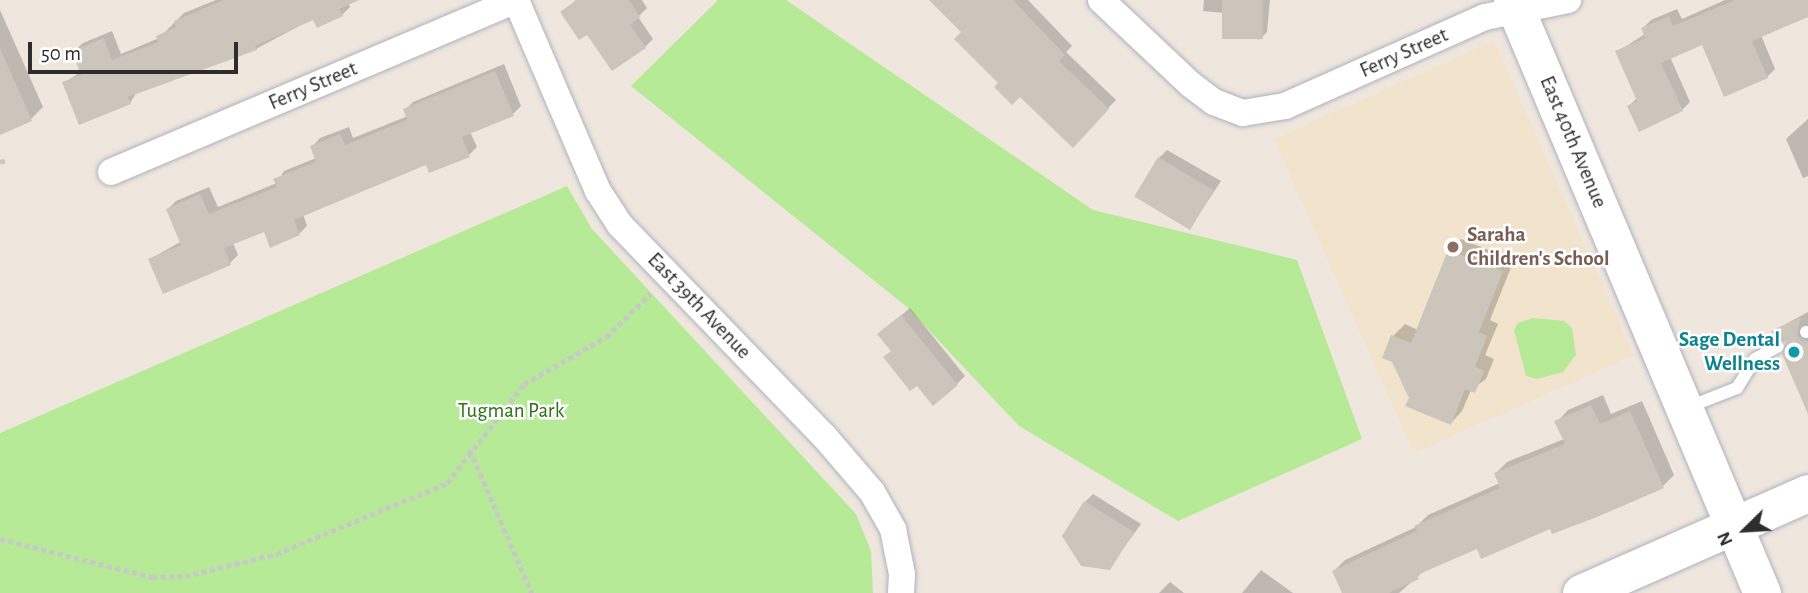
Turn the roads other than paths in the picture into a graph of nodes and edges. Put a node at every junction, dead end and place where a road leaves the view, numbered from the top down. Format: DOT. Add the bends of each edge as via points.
graph roads {
  1 [pos="516,0"];
  2 [pos="1101,0"];
  3 [pos="1568,0"];
  4 [pos="1515,6"];
  5 [pos="111,172"];
  6 [pos="1778,346"];
  7 [pos="1684,409"];
  8 [pos="1808,493"];
  9 [pos="1733,526"];
  10 [pos="901,593"];
  11 [pos="1581,593"];
  12 [pos="1762,593"];
  1 -- 5 [label="street, Ferry Street"];
  1 -- 10 [label="street, East 39th Avenue" via="598,191 620,225 824,436 872,492 893,529"];
  2 -- 4 [label="street, Ferry Street" via="1190,84 1214,102 1243,113 1286,106"];
  3 -- 4 [label="street, Ferry Street"];
  4 -- 7 [label="street, East 40th Avenue"];
  6 -- 7 [label="lane" via="1755,359 1737,387"];
  7 -- 9 [label="street, East 40th Avenue"];
  8 -- 9 [label="street"];
  9 -- 11 [label="street"];
  9 -- 12 [label="street, East 40th Avenue"];
}
